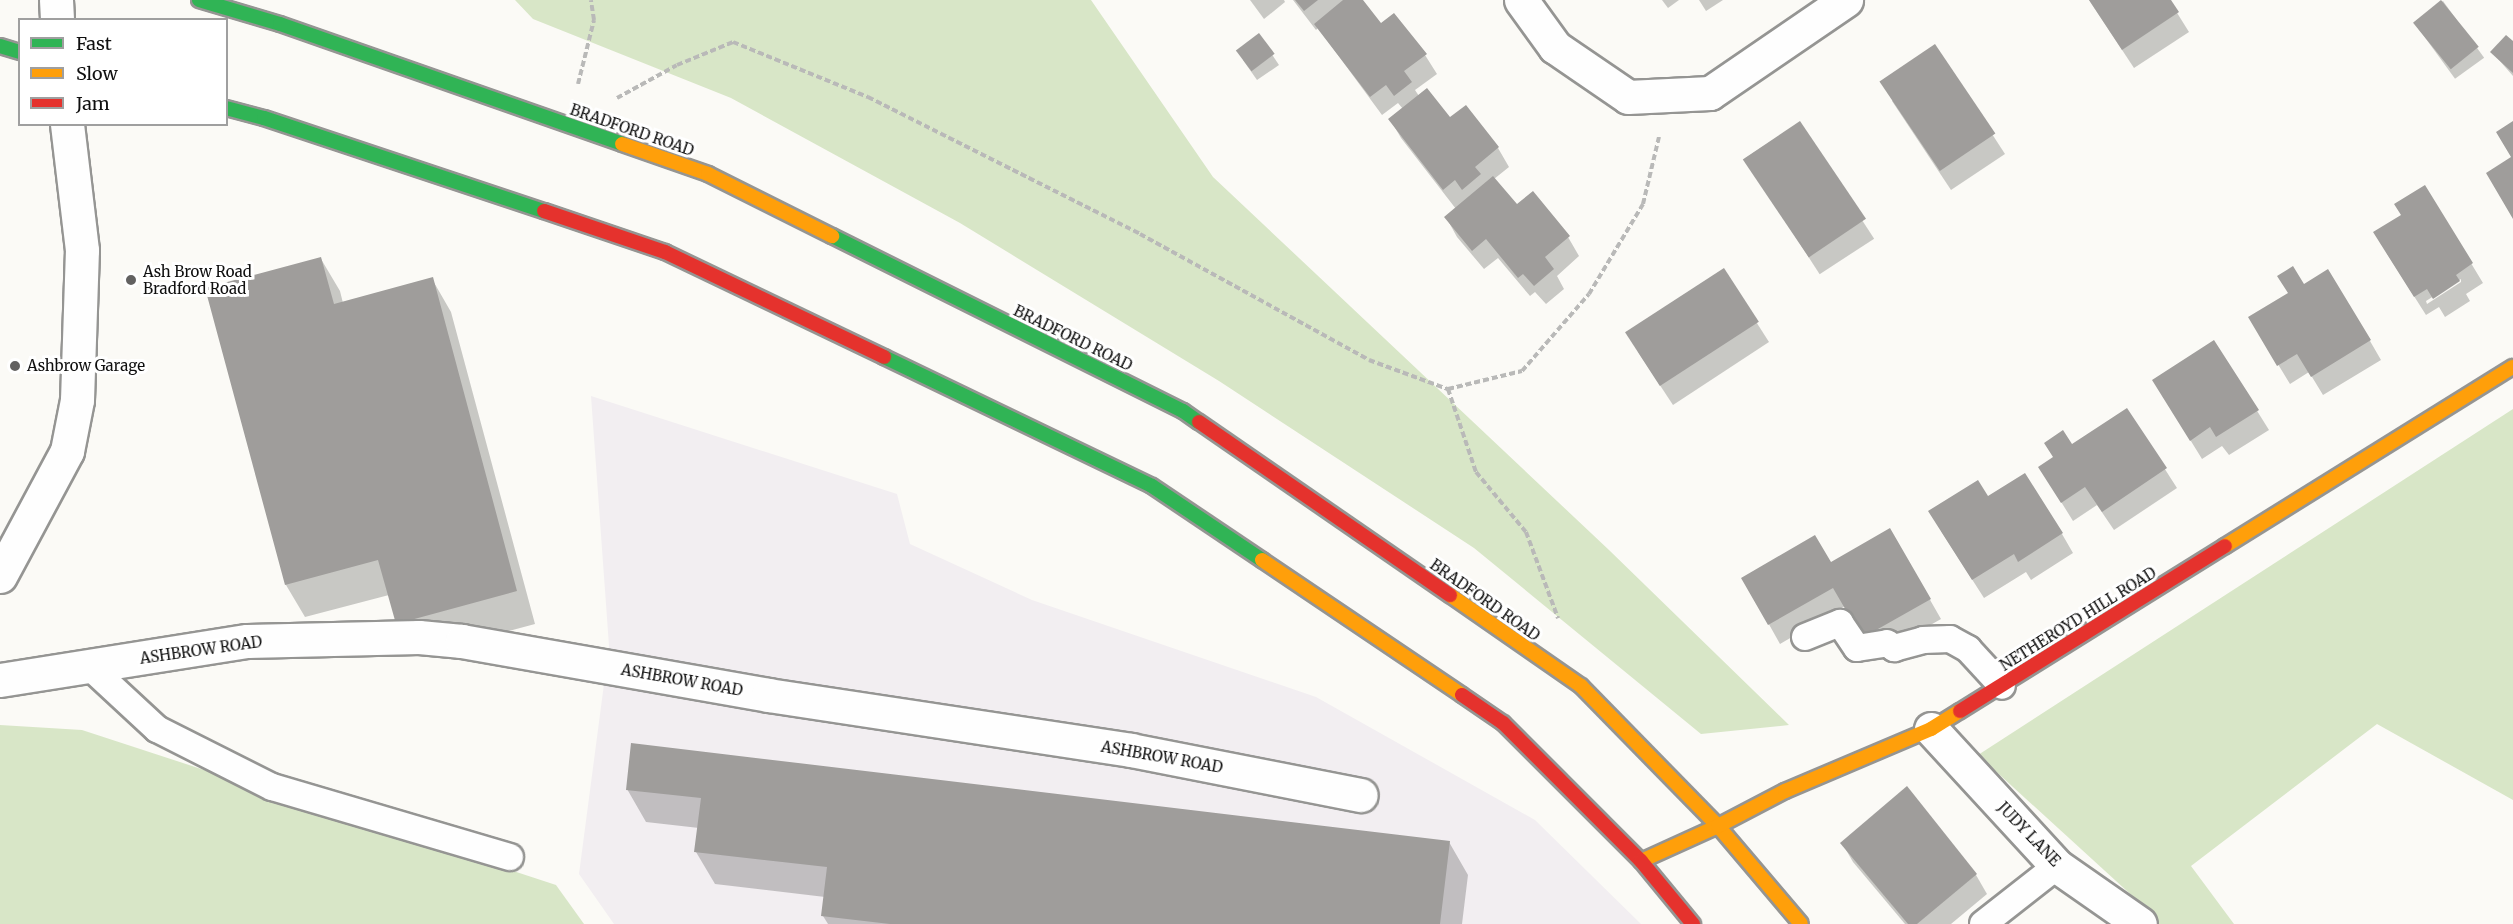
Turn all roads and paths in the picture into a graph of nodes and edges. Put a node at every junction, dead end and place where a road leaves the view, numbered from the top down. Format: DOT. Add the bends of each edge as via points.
graph roads {
  1 [pos="56,0"];
  2 [pos="199,0"];
  3 [pos="591,0"];
  4 [pos="1521,0"];
  5 [pos="1846,0"];
  6 [pos="57,18"];
  7 [pos="0,46"];
  8 [pos="18,50"];
  9 [pos="1668,95"];
  10 [pos="228,109"];
  11 [pos="568,125"];
  12 [pos="67,126"];
  13 [pos="2513,367"];
  14 [pos="1448,389"];
  15 [pos="0,576"];
  16 [pos="1563,627"];
  17 [pos="1805,637"];
  18 [pos="89,666"];
  19 [pos="0,680"];
  20 [pos="2002,686"];
  21 [pos="1931,729"];
  22 [pos="1361,795"];
  23 [pos="1718,826"];
  24 [pos="510,857"];
  25 [pos="1641,861"];
  26 [pos="2057,866"];
  27 [pos="1693,924"];
  28 [pos="1801,924"];
  29 [pos="1983,924"];
  30 [pos="2140,924"];
  1 -- 6 [label="street"];
  2 -- 11 [label="main road, BRADFORD ROAD" via="280,24"];
  3 -- 11 [label="path" via="594,20"];
  4 -- 9 [label="street" via="1555,47 1628,97"];
  5 -- 9 [label="street" via="1710,93"];
  7 -- 8 [label="main road"];
  9 -- 14 [label="path" via="1643,204 1589,294 1522,371"];
  10 -- 25 [label="main road" via="666,252 1152,486 1503,723"];
  11 -- 14 [label="path" via="677,64 733,42 868,97 1140,234 1369,360"];
  11 -- 23 [label="main road, BRADFORD ROAD" via="708,174 1183,411 1581,686"];
  12 -- 15 [label="street" via="82,250 77,400 67,451"];
  13 -- 20 [label="main road, NETHEROYD HILL ROAD"];
  14 -- 16 [label="path" via="1476,472 1526,532"];
  17 -- 20 [label="lane" via="1840,623 1857,648 1887,642 1894,648 1923,640 1950,639 1968,649"];
  18 -- 19 [label="street, ASHBROW ROAD"];
  18 -- 22 [label="street, ASHBROW ROAD" via="247,641 419,636 768,695 1131,750"];
  18 -- 24 [label="lane" via="157,729 272,786"];
  20 -- 21 [label="main road, NETHEROYD HILL ROAD"];
  21 -- 23 [label="main road, NETHEROYD HILL ROAD" via="1785,791"];
  21 -- 26 [label="street, JUDY LANE"];
  23 -- 25 [label="main road, NETHEROYD HILL ROAD"];
  23 -- 28 [label="main road, BRADFORD ROAD"];
  25 -- 27 [label="main road"];
  26 -- 29 [label="lane"];
  26 -- 30 [label="street, JUDY LANE"];
}
